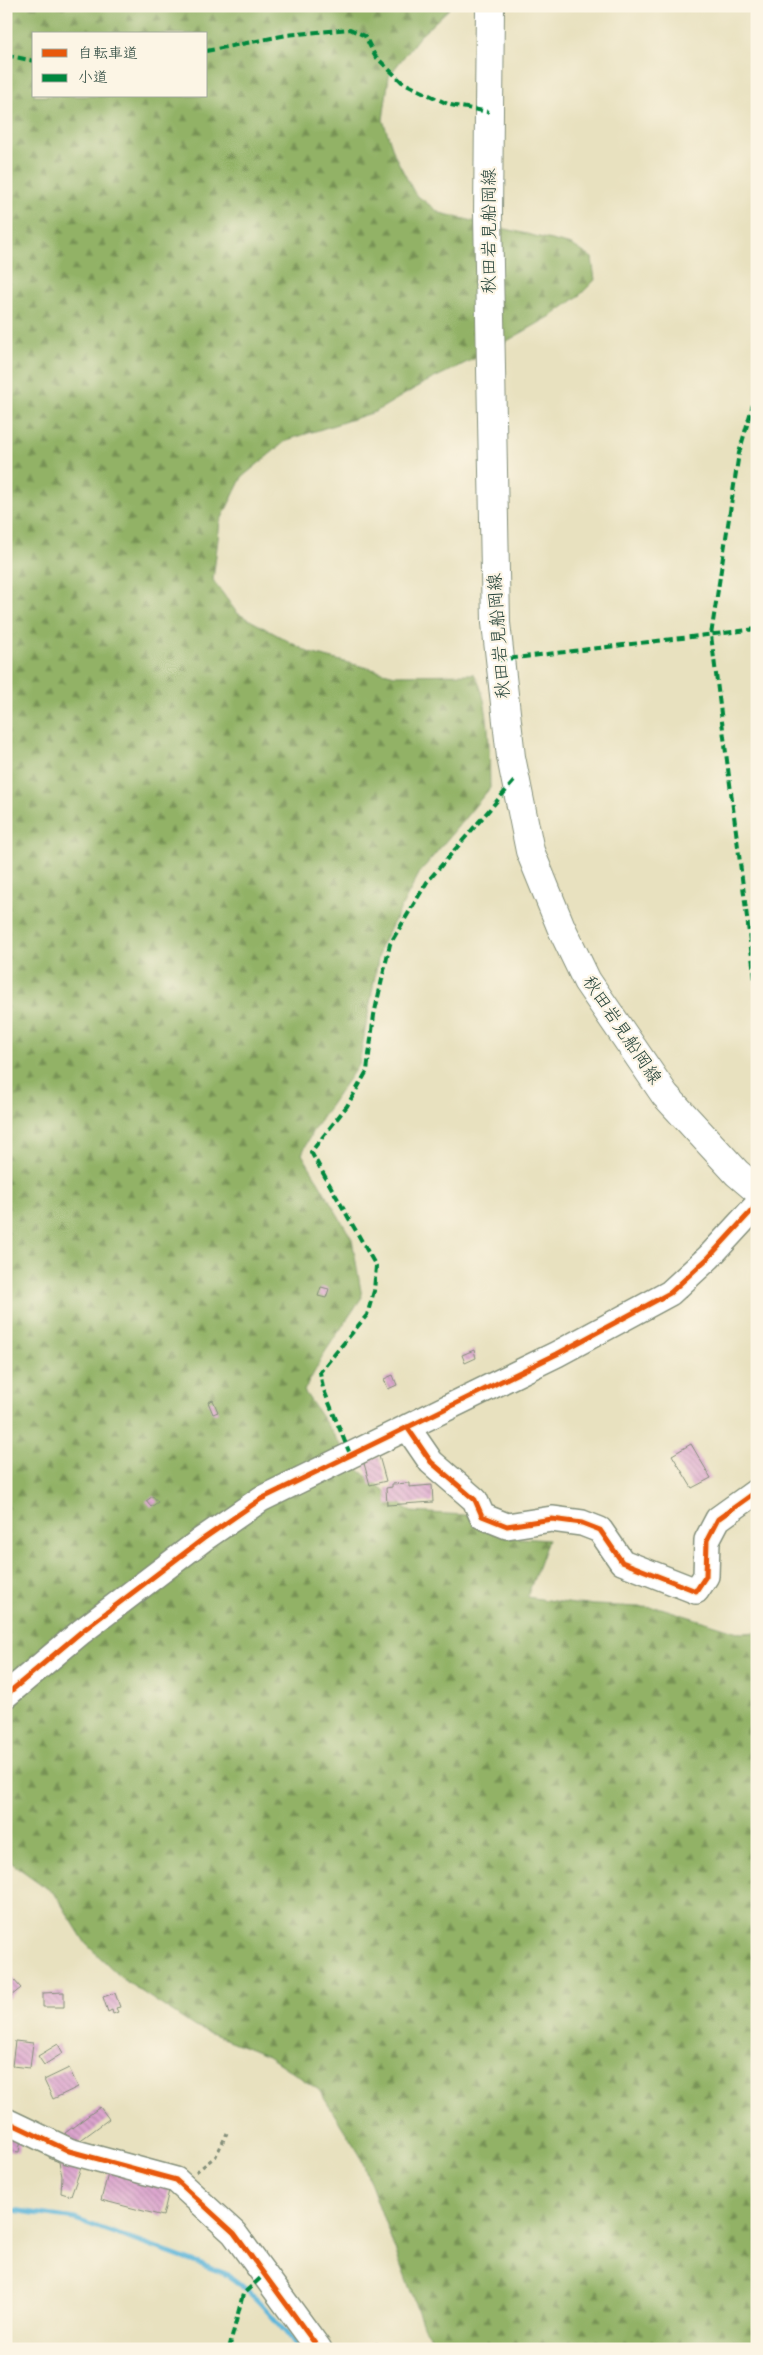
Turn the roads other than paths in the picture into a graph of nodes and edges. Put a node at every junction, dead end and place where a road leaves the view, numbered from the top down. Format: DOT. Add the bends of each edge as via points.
graph roads {
  1 [pos="490,6"];
  2 [pos="757,1190"];
  3 [pos="757,1205"];
  4 [pos="407,1427"];
  5 [pos="757,1491"];
  6 [pos="6,1695"];
  7 [pos="6,2122"];
  8 [pos="320,2349"];
  1 -- 2 [label="main road, 秋田岩見船岡線" via="488,215 496,623 510,757 530,851 560,927 587,981 666,1095 737,1173"];
  3 -- 4 [label="street" via="670,1293 557,1354"];
  4 -- 5 [label="street" via="431,1462 475,1500 482,1516 507,1526 552,1519 582,1523 600,1530 622,1562 696,1590 706,1576 707,1540 718,1519"];
  4 -- 6 [label="street" via="262,1499 202,1539 88,1626"];
  7 -- 8 [label="street" via="69,2151 144,2170 183,2185 234,2233"];
}
